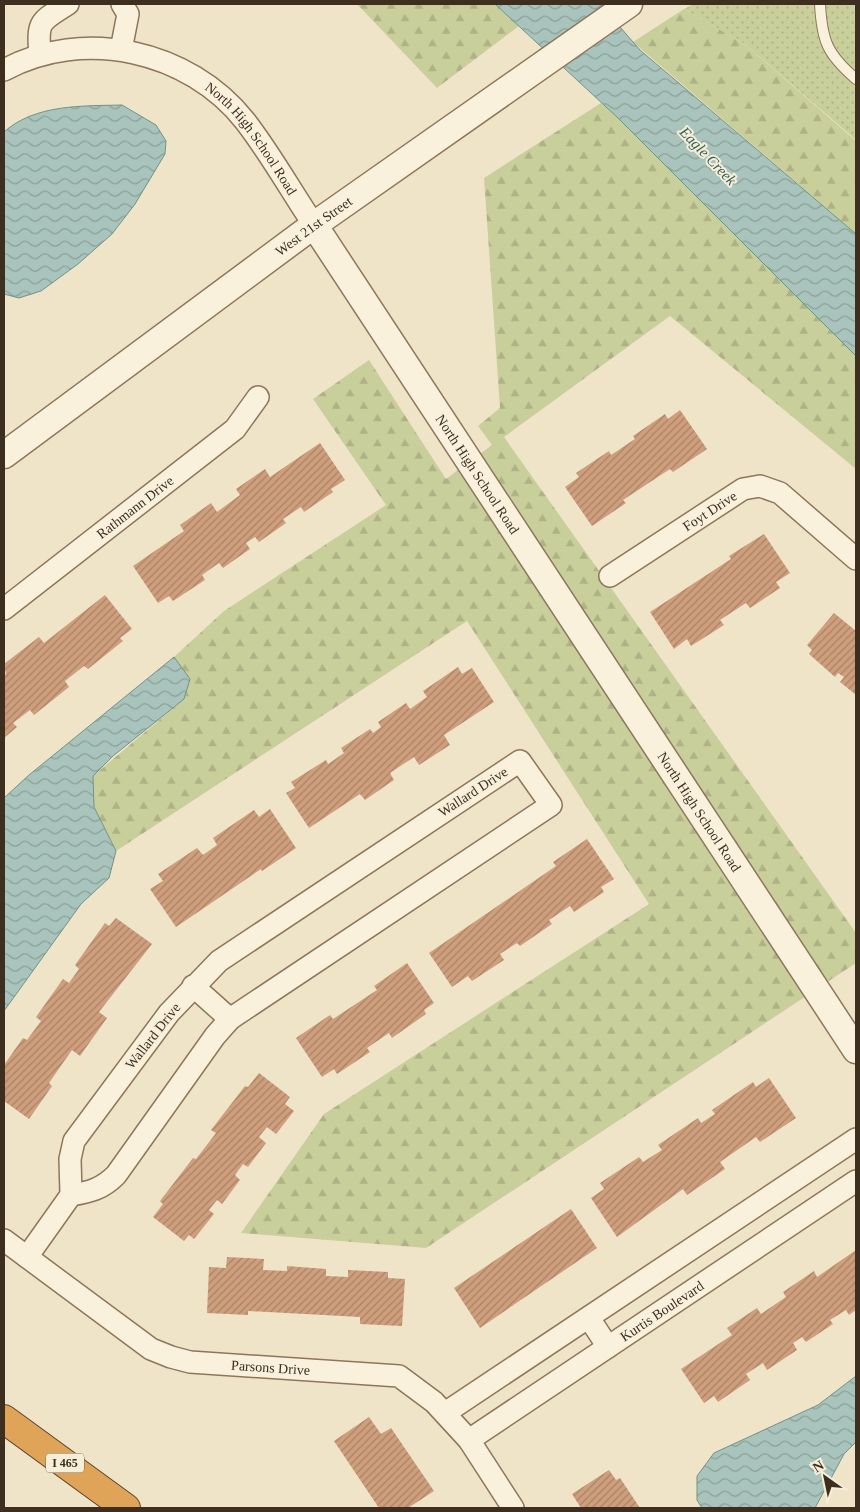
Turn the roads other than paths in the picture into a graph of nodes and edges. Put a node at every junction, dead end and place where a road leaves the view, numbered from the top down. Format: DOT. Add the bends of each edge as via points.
graph roads {
  1 [pos="68,4"];
  2 [pos="122,4"];
  3 [pos="629,4"];
  4 [pos="820,4"];
  5 [pos="121,50"];
  6 [pos="40,55"];
  7 [pos="4,70"];
  8 [pos="856,79"];
  9 [pos="314,225"];
  10 [pos="258,397"];
  11 [pos="4,455"];
  12 [pos="856,559"];
  13 [pos="610,576"];
  14 [pos="4,609"];
  15 [pos="193,986"];
  16 [pos="230,1019"];
  17 [pos="856,1050"];
  18 [pos="856,1139"];
  19 [pos="856,1181"];
  20 [pos="71,1195"];
  21 [pos="741,1216"];
  22 [pos="4,1240"];
  23 [pos="760,1246"];
  24 [pos="27,1257"];
  25 [pos="589,1318"];
  26 [pos="608,1347"];
  27 [pos="445,1413"];
  28 [pos="4,1418"];
  29 [pos="469,1440"];
  30 [pos="126,1508"];
  31 [pos="513,1508"];
  1 -- 6 [label="street" via="42,21 38,31"];
  2 -- 5 [label="street" via="128,14"];
  3 -- 9 [label="street, West 21st Street"];
  4 -- 8 [label="lane" via="822,34 839,64"];
  5 -- 6 [label="street, North High School Road" via="95,48"];
  5 -- 9 [label="street, North High School Road" via="137,52 173,65 225,100 244,120"];
  6 -- 7 [label="street, North High School Road"];
  9 -- 11 [label="street, West 21st Street"];
  9 -- 17 [label="street, North High School Road"];
  10 -- 14 [label="street, Rathmann Drive" via="235,429"];
  12 -- 13 [label="street, Foyt Drive" via="780,493 760,486 743,489"];
  15 -- 16 [label="street"];
  15 -- 16 [label="street, Wallard Drive" via="219,961 520,761 551,806"];
  15 -- 20 [label="street, Wallard Drive" via="74,1141 70,1159"];
  16 -- 20 [label="street, Wallard Drive" via="116,1176 92,1192"];
  18 -- 21 [label="street"];
  19 -- 23 [label="street, Kurtis Boulevard"];
  20 -- 24 [label="street"];
  21 -- 23 [label="street"];
  21 -- 25 [label="street"];
  22 -- 24 [label="street, Parsons Drive"];
  23 -- 26 [label="street, Kurtis Boulevard"];
  24 -- 27 [label="street, Parsons Drive" via="151,1349 171,1357 190,1362 399,1376"];
  25 -- 26 [label="street"];
  25 -- 27 [label="street"];
  26 -- 29 [label="street, Kurtis Boulevard"];
  27 -- 29 [label="street, Parsons Drive"];
  28 -- 30 [label="highway, I 465"];
  29 -- 31 [label="street, Parsons Drive"];
}
